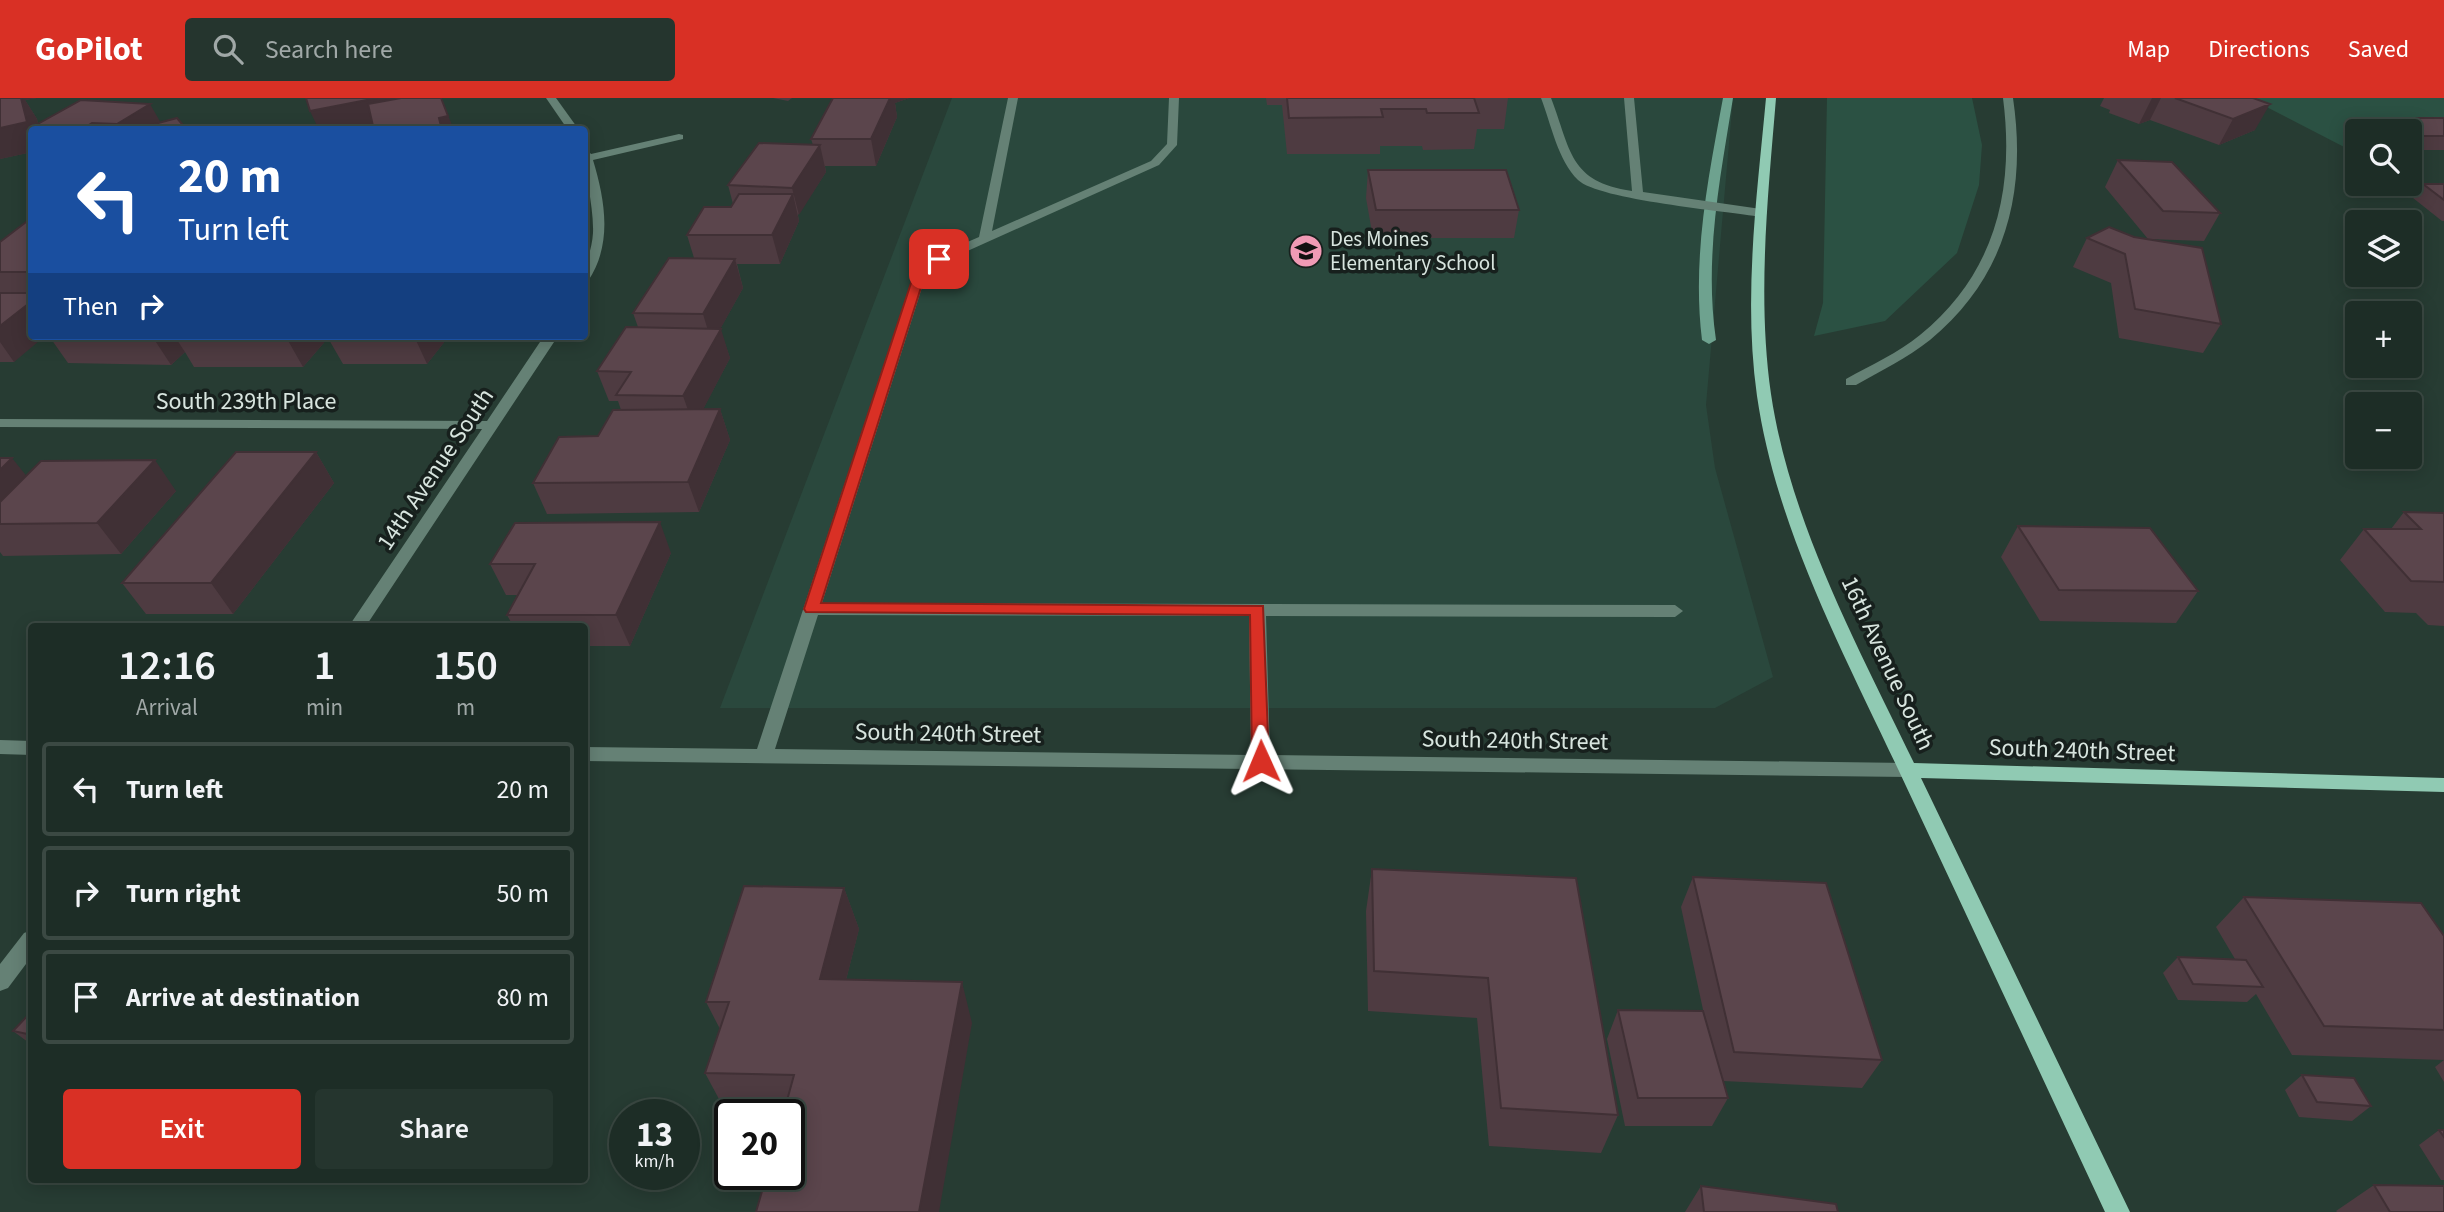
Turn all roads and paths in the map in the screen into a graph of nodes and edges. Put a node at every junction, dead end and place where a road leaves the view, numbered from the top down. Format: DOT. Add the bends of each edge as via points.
graph roads {
  1 [pos="551,98"];
  2 [pos="1013,98"];
  3 [pos="1174,98"];
  4 [pos="1546,98"];
  5 [pos="1629,98"];
  6 [pos="1772,98"];
  7 [pos="2008,98"];
  8 [pos="571,126"];
  9 [pos="679,137"];
  10 [pos="588,153"];
  11 [pos="588,160"];
  12 [pos="1638,195"];
  13 [pos="1761,213"];
  14 [pos="985,238"];
  15 [pos="588,272"];
  16 [pos="548,340"];
  17 [pos="1851,382"];
  18 [pos="0,423"];
  19 [pos="491,425"];
  20 [pos="812,609"];
  21 [pos="1257,609"];
  22 [pos="1675,611"];
  23 [pos="360,623"];
  24 [pos="0,747"];
  25 [pos="28,748"];
  26 [pos="588,754"];
  27 [pos="764,755"];
  28 [pos="1261,761"];
  29 [pos="1908,770"];
  30 [pos="2444,785"];
  31 [pos="28,944"];
  32 [pos="0,981"];
  33 [pos="2118,1212"];
  1 -- 8 [label="street"];
  2 -- 14 [label="street"];
  3 -- 14 [label="street" via="1172,145 1155,163"];
  4 -- 12 [label="street" via="1572,166 1584,180 1610,191"];
  5 -- 12 [label="street"];
  6 -- 13 [label="main road, 16th Avenue South"];
  7 -- 17 [label="street" via="2013,123 2012,190 1991,256 1955,309 1925,337"];
  9 -- 10 [label="street"];
  11 -- 15 [label="street" via="598,232 596,259"];
  12 -- 13 [label="street"];
  13 -- 29 [label="main road, 16th Avenue South" via="1757,313 1765,396 1782,464 1807,548"];
  14 -- 20 [label="street" via="939,259 919,277"];
  16 -- 19 [label="street, 14th Avenue South"];
  18 -- 19 [label="street, South 239th Place"];
  19 -- 23 [label="street, 14th Avenue South"];
  20 -- 21 [label="street"];
  20 -- 27 [label="street"];
  21 -- 22 [label="street"];
  21 -- 28 [label="street"];
  24 -- 25 [label="street"];
  26 -- 27 [label="street, South 240th Street"];
  27 -- 28 [label="street, South 240th Street"];
  28 -- 29 [label="street, South 240th Street"];
  29 -- 30 [label="main road, South 240th Street"];
  29 -- 33 [label="main road, 16th Avenue South"];
  31 -- 32 [label="street"];
}
